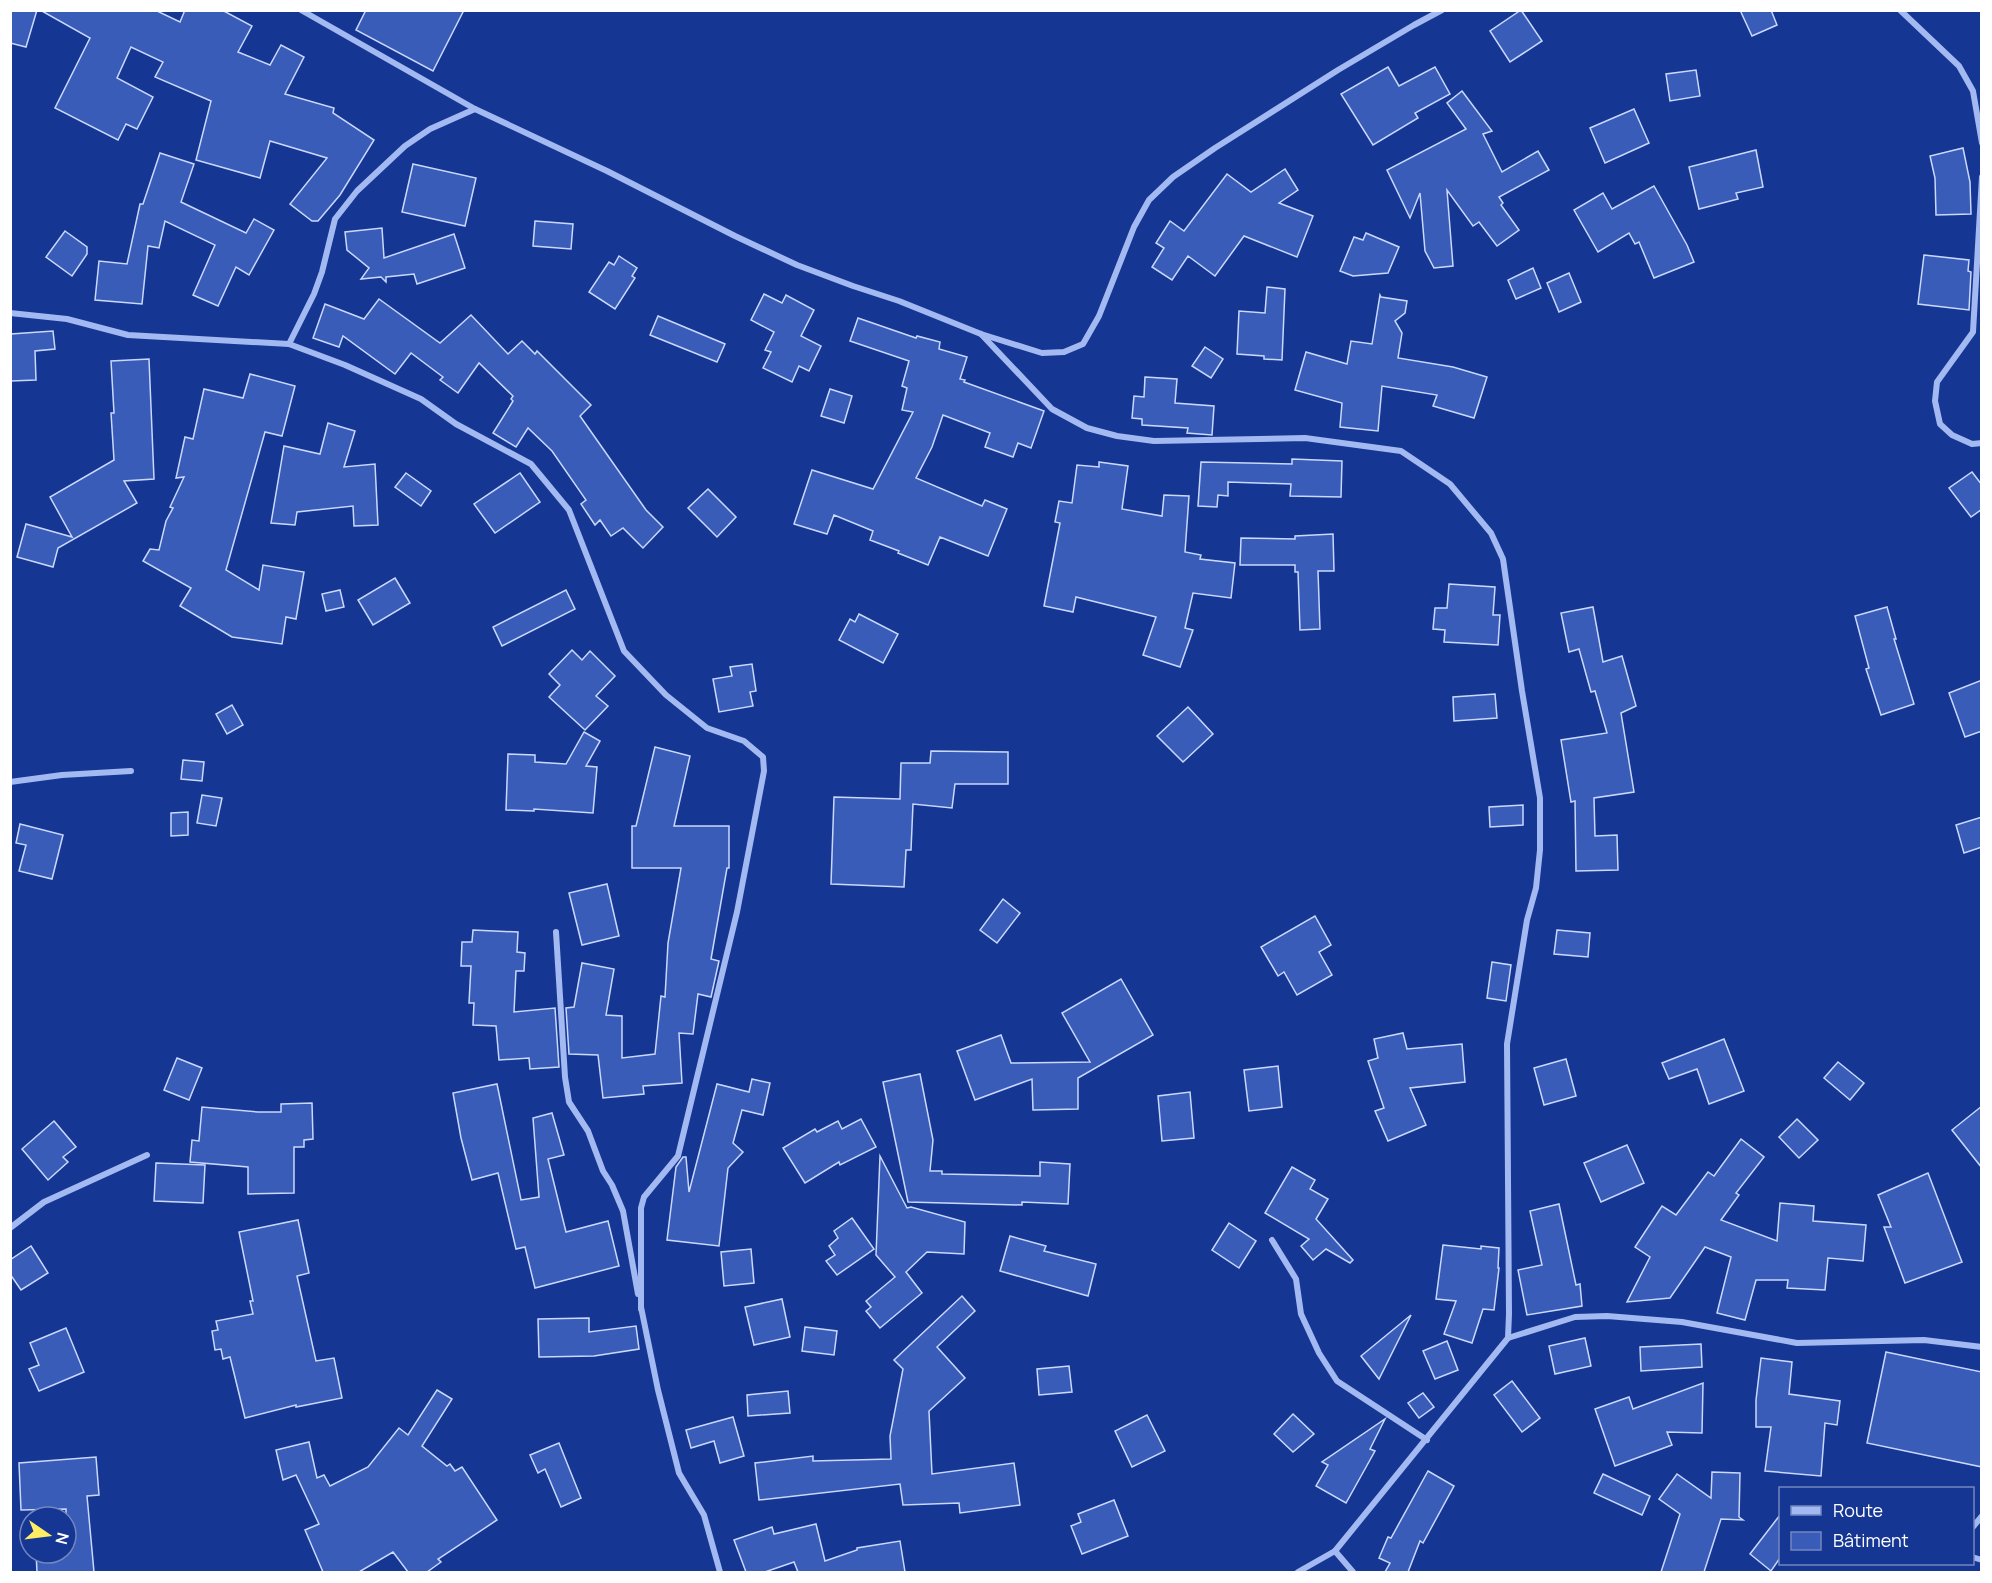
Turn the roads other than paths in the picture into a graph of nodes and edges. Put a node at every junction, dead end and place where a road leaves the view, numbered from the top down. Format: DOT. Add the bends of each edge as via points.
graph roads {
  1 [pos="301,10"];
  2 [pos="1442,10"];
  3 [pos="1900,10"];
  4 [pos="475,109"];
  5 [pos="1982,143"];
  6 [pos="1982,177"];
  7 [pos="10,313"];
  8 [pos="981,334"];
  9 [pos="289,344"];
  10 [pos="1982,443"];
  11 [pos="131,771"];
  12 [pos="10,782"];
  13 [pos="556,932"];
  14 [pos="147,1155"];
  15 [pos="10,1228"];
  16 [pos="1272,1240"];
  17 [pos="641,1310"];
  18 [pos="1508,1338"];
  19 [pos="1982,1347"];
  20 [pos="1427,1440"];
  21 [pos="1335,1551"];
  22 [pos="720,1572"];
  23 [pos="1298,1572"];
  24 [pos="1353,1572"];
  1 -- 4 [label="street"];
  2 -- 8 [label="street" via="1338,70 1173,177 1149,200 1139,218 1099,316 1083,344 1064,352 1042,353"];
  3 -- 5 [label="street" via="1959,66 1973,91"];
  4 -- 8 [label="street" via="797,265"];
  4 -- 9 [label="street" via="430,129 405,146 334,219 322,272"];
  6 -- 10 [label="street" via="1973,332 1937,382 1935,401 1940,424 1952,435 1972,444"];
  7 -- 9 [label="street" via="68,319 128,334"];
  8 -- 18 [label="street" via="1052,409 1087,428 1154,441 1305,438 1401,451 1450,484 1491,533 1503,559 1540,798 1536,888 1507,1044"];
  9 -- 17 [label="street" via="421,399 456,424 531,464 569,510 624,651 707,728 744,741 763,757 764,771 736,912 678,1156 644,1197 641,1208"];
  11 -- 12 [label="street"];
  13 -- 17 [label="street" via="569,1102 588,1131 622,1211"];
  14 -- 15 [label="street" via="44,1202"];
  16 -- 20 [label="street" via="1296,1279 1301,1314 1337,1381"];
  17 -- 22 [label="street" via="679,1473 704,1515"];
  18 -- 19 [label="street" via="1575,1317 1607,1316 1682,1322 1797,1343 1924,1340"];
  18 -- 20 [label="street"];
  20 -- 21 [label="street"];
  21 -- 23 [label="street"];
  21 -- 24 [label="street"];
}
